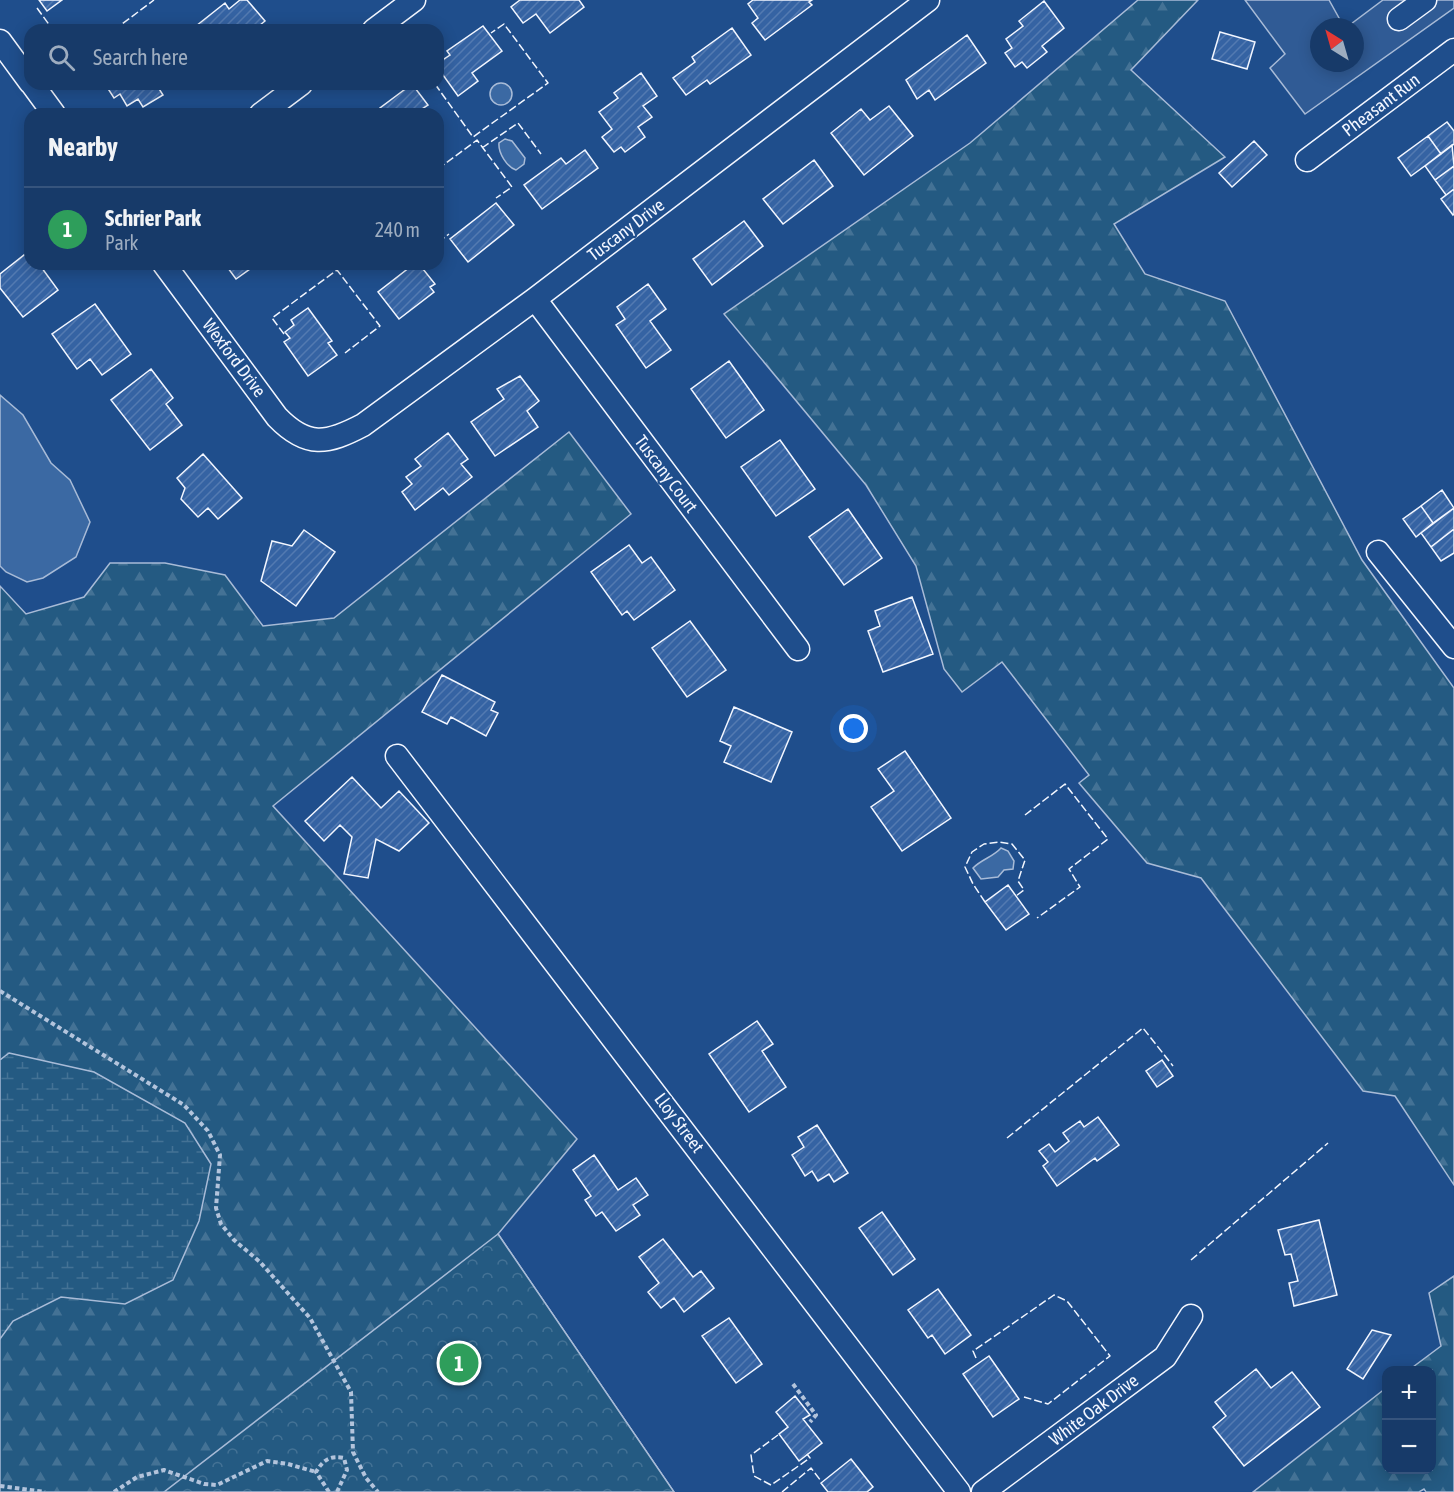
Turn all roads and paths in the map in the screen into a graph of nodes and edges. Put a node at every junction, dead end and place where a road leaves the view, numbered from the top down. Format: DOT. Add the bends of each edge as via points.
graph roads {
  1 [pos="414,0"];
  2 [pos="928,0"];
  3 [pos="1425,0"];
  4 [pos="1399,20"];
  5 [pos="382,24"];
  6 [pos="0,41"];
  7 [pos="1452,55"];
  8 [pos="24,74"];
  9 [pos="36,90"];
  10 [pos="293,90"];
  11 [pos="50,108"];
  12 [pos="269,108"];
  13 [pos="1307,160"];
  14 [pos="168,270"];
  15 [pos="535,299"];
  16 [pos="314,440"];
  17 [pos="1378,552"];
  18 [pos="1454,647"];
  19 [pos="798,649"];
  20 [pos="397,756"];
  21 [pos="0,991"];
  22 [pos="1191,1316"];
  23 [pos="793,1384"];
  24 [pos="810,1422"];
  25 [pos="354,1454"];
  26 [pos="345,1460"];
  27 [pos="316,1472"];
  28 [pos="0,1486"];
  29 [pos="45,1492"];
  30 [pos="114,1492"];
  31 [pos="329,1492"];
  32 [pos="337,1492"];
  33 [pos="378,1492"];
  34 [pos="959,1492"];
  35 [pos="983,1492"];
  1 -- 5 [label="street"];
  2 -- 15 [label="street, Tuscany Drive"];
  3 -- 4 [label="street"];
  6 -- 8 [label="street"];
  7 -- 13 [label="street, Pheasant Run"];
  9 -- 11 [label="street"];
  10 -- 12 [label="street"];
  14 -- 16 [label="street, Wexford Drive" via="278,417 293,433"];
  15 -- 16 [label="street, Tuscany Drive" via="363,425 337,438"];
  15 -- 19 [label="street, Tuscany Court"];
  17 -- 18 [label="street"];
  20 -- 34 [label="street, Lloy Street"];
  21 -- 25 [label="path" via="184,1105 208,1131 220,1155 216,1208 221,1224 310,1318 351,1392"];
  22 -- 35 [label="street, White Oak Drive" via="1165,1357"];
  23 -- 24 [label="path" via="814,1410 816,1415"];
  25 -- 26 [label="path"];
  25 -- 33 [label="path"];
  26 -- 27 [label="path" via="328,1458"];
  26 -- 32 [label="path" via="347,1470"];
  27 -- 30 [label="path" via="267,1461 217,1485 164,1470 137,1477"];
  27 -- 31 [label="path"];
  28 -- 29 [label="path"];
}
